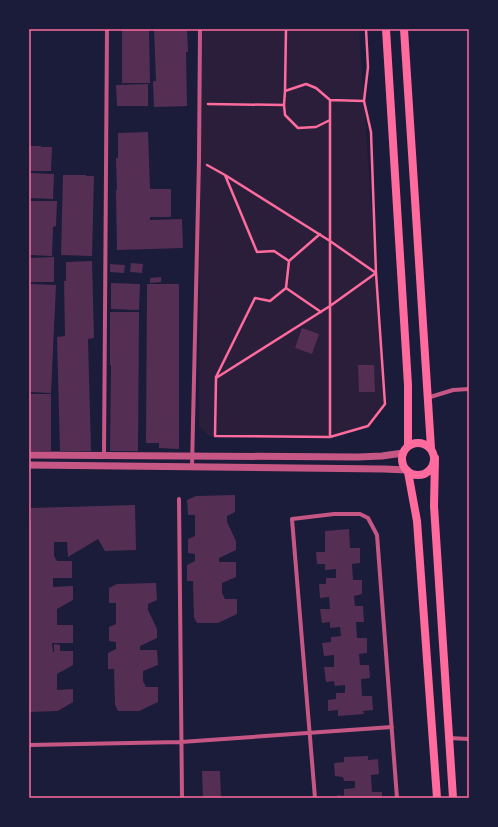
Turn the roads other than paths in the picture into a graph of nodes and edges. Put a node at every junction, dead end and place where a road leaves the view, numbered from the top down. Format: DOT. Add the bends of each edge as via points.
graph roads {
  1 [pos="107,29"];
  2 [pos="200,29"];
  3 [pos="386,29"];
  4 [pos="404,29"];
  5 [pos="469,389"];
  6 [pos="427,398"];
  7 [pos="430,448"];
  8 [pos="406,450"];
  9 [pos="29,455"];
  10 [pos="104,455"];
  11 [pos="192,456"];
  12 [pos="435,458"];
  13 [pos="29,465"];
  14 [pos="192,468"];
  15 [pos="408,471"];
  16 [pos="179,499"];
  17 [pos="392,727"];
  18 [pos="310,733"];
  19 [pos="449,738"];
  20 [pos="469,739"];
  21 [pos="181,742"];
  22 [pos="29,745"];
  23 [pos="182,798"];
  24 [pos="315,798"];
  25 [pos="397,798"];
  26 [pos="437,798"];
  27 [pos="453,798"];
  1 -- 10 [label="street"];
  2 -- 11 [label="street"];
  3 -- 8 [label="main road" via="408,386"];
  4 -- 6 [label="main road"];
  5 -- 6 [label="street" via="453,390"];
  6 -- 7 [label="main road"];
  7 -- 8 [label="main road" via="417,443"];
  7 -- 12 [label="main road"];
  8 -- 11 [label="street" via="358,458"];
  8 -- 15 [label="main road" via="402,461"];
  9 -- 10 [label="street"];
  10 -- 11 [label="street"];
  11 -- 14 [label="street"];
  12 -- 15 [label="main road" via="428,472 418,475"];
  12 -- 19 [label="main road" via="434,506"];
  13 -- 14 [label="street"];
  14 -- 15 [label="street"];
  15 -- 26 [label="main road" via="417,521"];
  16 -- 21 [label="street"];
  17 -- 18 [label="street"];
  17 -- 18 [label="street" via="377,535 368,518 360,514 334,514 292,519"];
  17 -- 25 [label="street"];
  18 -- 21 [label="street"];
  18 -- 24 [label="street"];
  19 -- 20 [label="street"];
  19 -- 27 [label="main road"];
  21 -- 22 [label="street"];
  21 -- 23 [label="street"];
}
